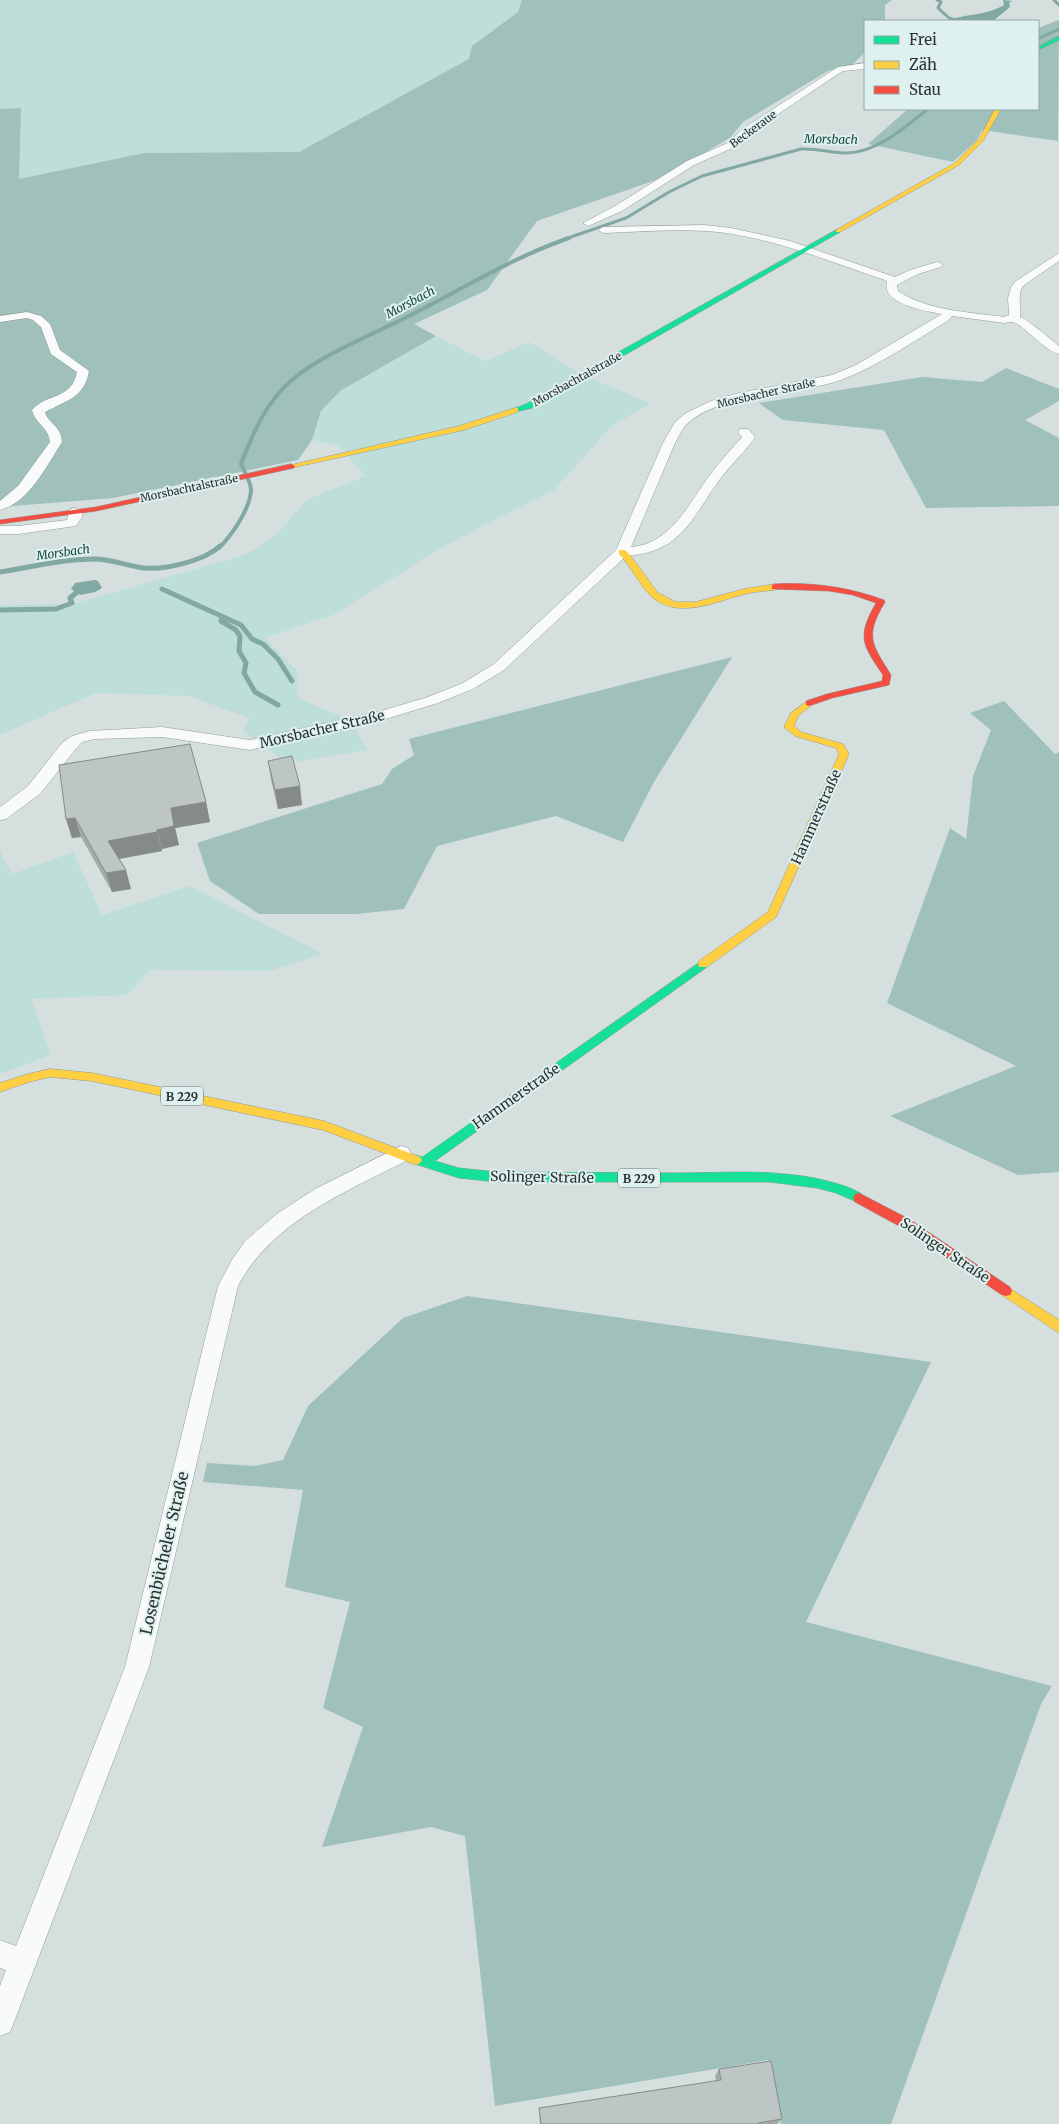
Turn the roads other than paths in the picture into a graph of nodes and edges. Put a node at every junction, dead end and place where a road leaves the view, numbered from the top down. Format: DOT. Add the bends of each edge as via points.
graph roads {
  1 [pos="1059,38"];
  2 [pos="1039,48"];
  3 [pos="864,66"];
  4 [pos="997,110"];
  5 [pos="804,250"];
  6 [pos="1059,256"];
  7 [pos="937,265"];
  8 [pos="893,283"];
  9 [pos="949,312"];
  10 [pos="1013,318"];
  11 [pos="0,319"];
  12 [pos="1059,351"];
  13 [pos="744,432"];
  14 [pos="0,506"];
  15 [pos="75,512"];
  16 [pos="0,522"];
  17 [pos="0,530"];
  18 [pos="622,552"];
  19 [pos="0,815"];
  20 [pos="0,1088"];
  21 [pos="401,1154"];
  22 [pos="422,1162"];
  23 [pos="1059,1327"];
  24 [pos="11,1958"];
  25 [pos="0,2022"];
  1 -- 2 [label="main road"];
  3 -- 5 [label="street, Beckeraue" via="841,70 829,76 744,132 742,139 706,156 595,226 720,229 769,238"];
  4 -- 5 [label="main road, Morsbachtalstraße" via="981,140 957,164"];
  5 -- 8 [label="street" via="886,276"];
  5 -- 15 [label="main road, Morsbachtalstraße" via="529,406 461,428"];
  6 -- 10 [label="street" via="1015,289"];
  7 -- 8 [label="street"];
  8 -- 9 [label="street" via="891,291 901,299"];
  9 -- 10 [label="street" via="1004,320"];
  9 -- 18 [label="street, Morsbacher Straße" via="945,318 860,368 836,378 744,396 715,404 690,416 669,443"];
  10 -- 12 [label="street"];
  11 -- 14 [label="street" via="27,315 37,318 46,326 55,352 83,371 81,383 72,393 38,410 40,418 56,434 56,442 16,498"];
  13 -- 18 [label="street" via="750,437 718,472 678,532 652,548"];
  15 -- 16 [label="main road, Morsbachtalstraße"];
  15 -- 17 [label="street" via="71,523"];
  18 -- 19 [label="street, Morsbacher Straße" via="499,667 468,686 384,715 250,745 162,732 95,734 78,739 68,747 34,790"];
  18 -- 22 [label="main road, Hammerstraße" via="662,601 673,605 691,606 749,591 800,586 848,591 881,602 873,617 867,643 888,675 886,683 876,688 829,696 803,707 791,717 789,727 798,734 840,746 844,754 772,914"];
  20 -- 21 [label="main road, Solinger Straße / B 229" via="46,1074 92,1077 324,1126"];
  21 -- 22 [label="main road, Solinger Straße / B 229"];
  21 -- 24 [label="street, Losenbücheler Straße" via="287,1217 252,1248 228,1286 137,1667"];
  22 -- 23 [label="main road, Solinger Straße / B 229" via="459,1173 496,1177 768,1178 824,1184 844,1190 905,1223"];
  24 -- 25 [label="street, Losenbücheler Straße"];
}
